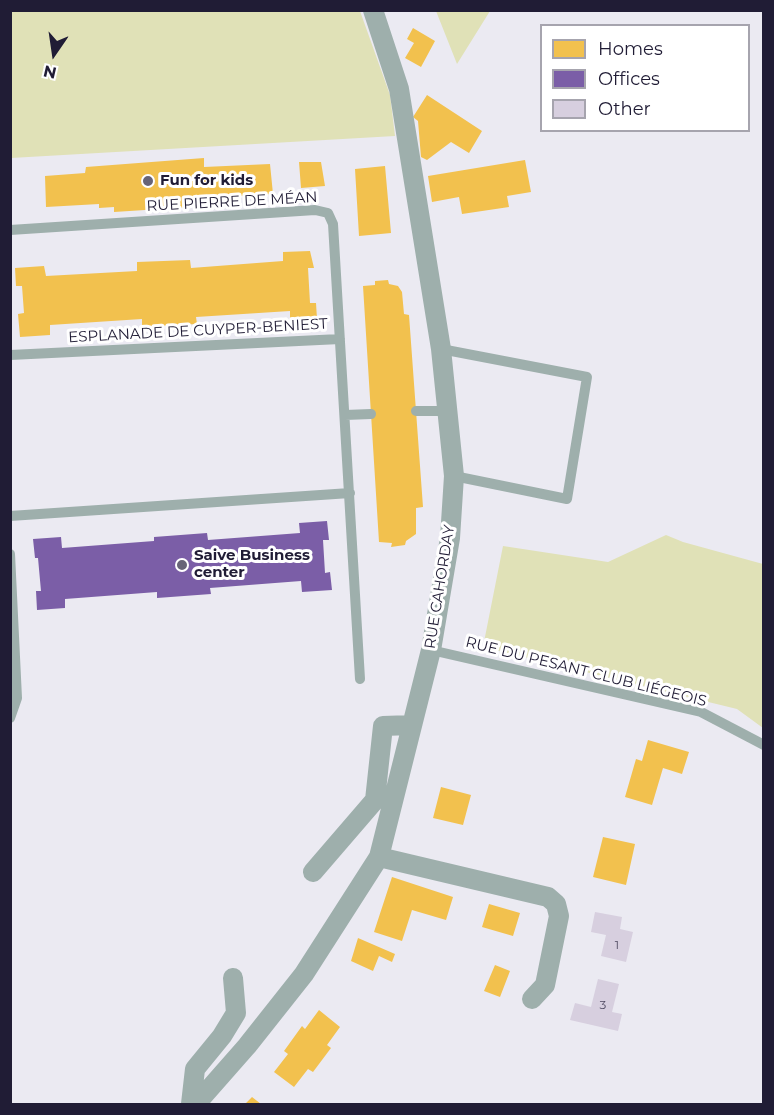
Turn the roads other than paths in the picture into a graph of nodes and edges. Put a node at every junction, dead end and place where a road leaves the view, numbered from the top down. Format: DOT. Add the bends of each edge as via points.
graph roads {
  1 [pos="373,10"];
  2 [pos="10,230"];
  3 [pos="340,339"];
  4 [pos="441,349"];
  5 [pos="10,355"];
  6 [pos="416,411"];
  7 [pos="448,411"];
  8 [pos="371,414"];
  9 [pos="345,415"];
  10 [pos="454,476"];
  11 [pos="350,493"];
  12 [pos="10,516"];
  13 [pos="10,554"];
  14 [pos="11,586"];
  15 [pos="431,650"];
  16 [pos="360,679"];
  17 [pos="10,718"];
  18 [pos="412,726"];
  19 [pos="764,745"];
  20 [pos="379,857"];
  21 [pos="313,872"];
  22 [pos="233,978"];
  23 [pos="532,999"];
  24 [pos="191,1104"];
  25 [pos="196,1104"];
  1 -- 4 [label="street, RUE CAHORDAY" via="399,89"];
  2 -- 3 [label="lane, RUE PIERRE DE MÉAN" via="315,210 328,213 333,224"];
  3 -- 5 [label="lane, ESPLANADE DE CUYPER-BENIEST"];
  3 -- 9 [label="lane, ESPLANADE DE CUYPER-BENIEST"];
  4 -- 7 [label="street, RUE CAHORDAY"];
  4 -- 10 [label="lane" via="587,377 567,499"];
  6 -- 7 [label="lane"];
  7 -- 10 [label="street, RUE CAHORDAY"];
  8 -- 9 [label="lane"];
  9 -- 11 [label="lane, ESPLANADE DE CUYPER-BENIEST"];
  10 -- 15 [label="street, RUE CAHORDAY" via="450,538"];
  11 -- 12 [label="lane"];
  11 -- 16 [label="lane, ESPLANADE DE CUYPER-BENIEST"];
  13 -- 14 [label="lane"];
  14 -- 17 [label="lane" via="17,698"];
  15 -- 18 [label="street, RUE CAHORDAY"];
  15 -- 19 [label="lane, RUE DU PESANT CLUB LIÉGEOIS" via="701,712"];
  18 -- 20 [label="street, RUE CAHORDAY"];
  18 -- 21 [label="street" via="383,726 375,800"];
  20 -- 23 [label="street" via="548,897 556,904 559,916 545,985"];
  20 -- 25 [label="street, RUE CAHORDAY" via="304,974 248,1047"];
  22 -- 24 [label="street" via="236,1013 195,1069"];
}
